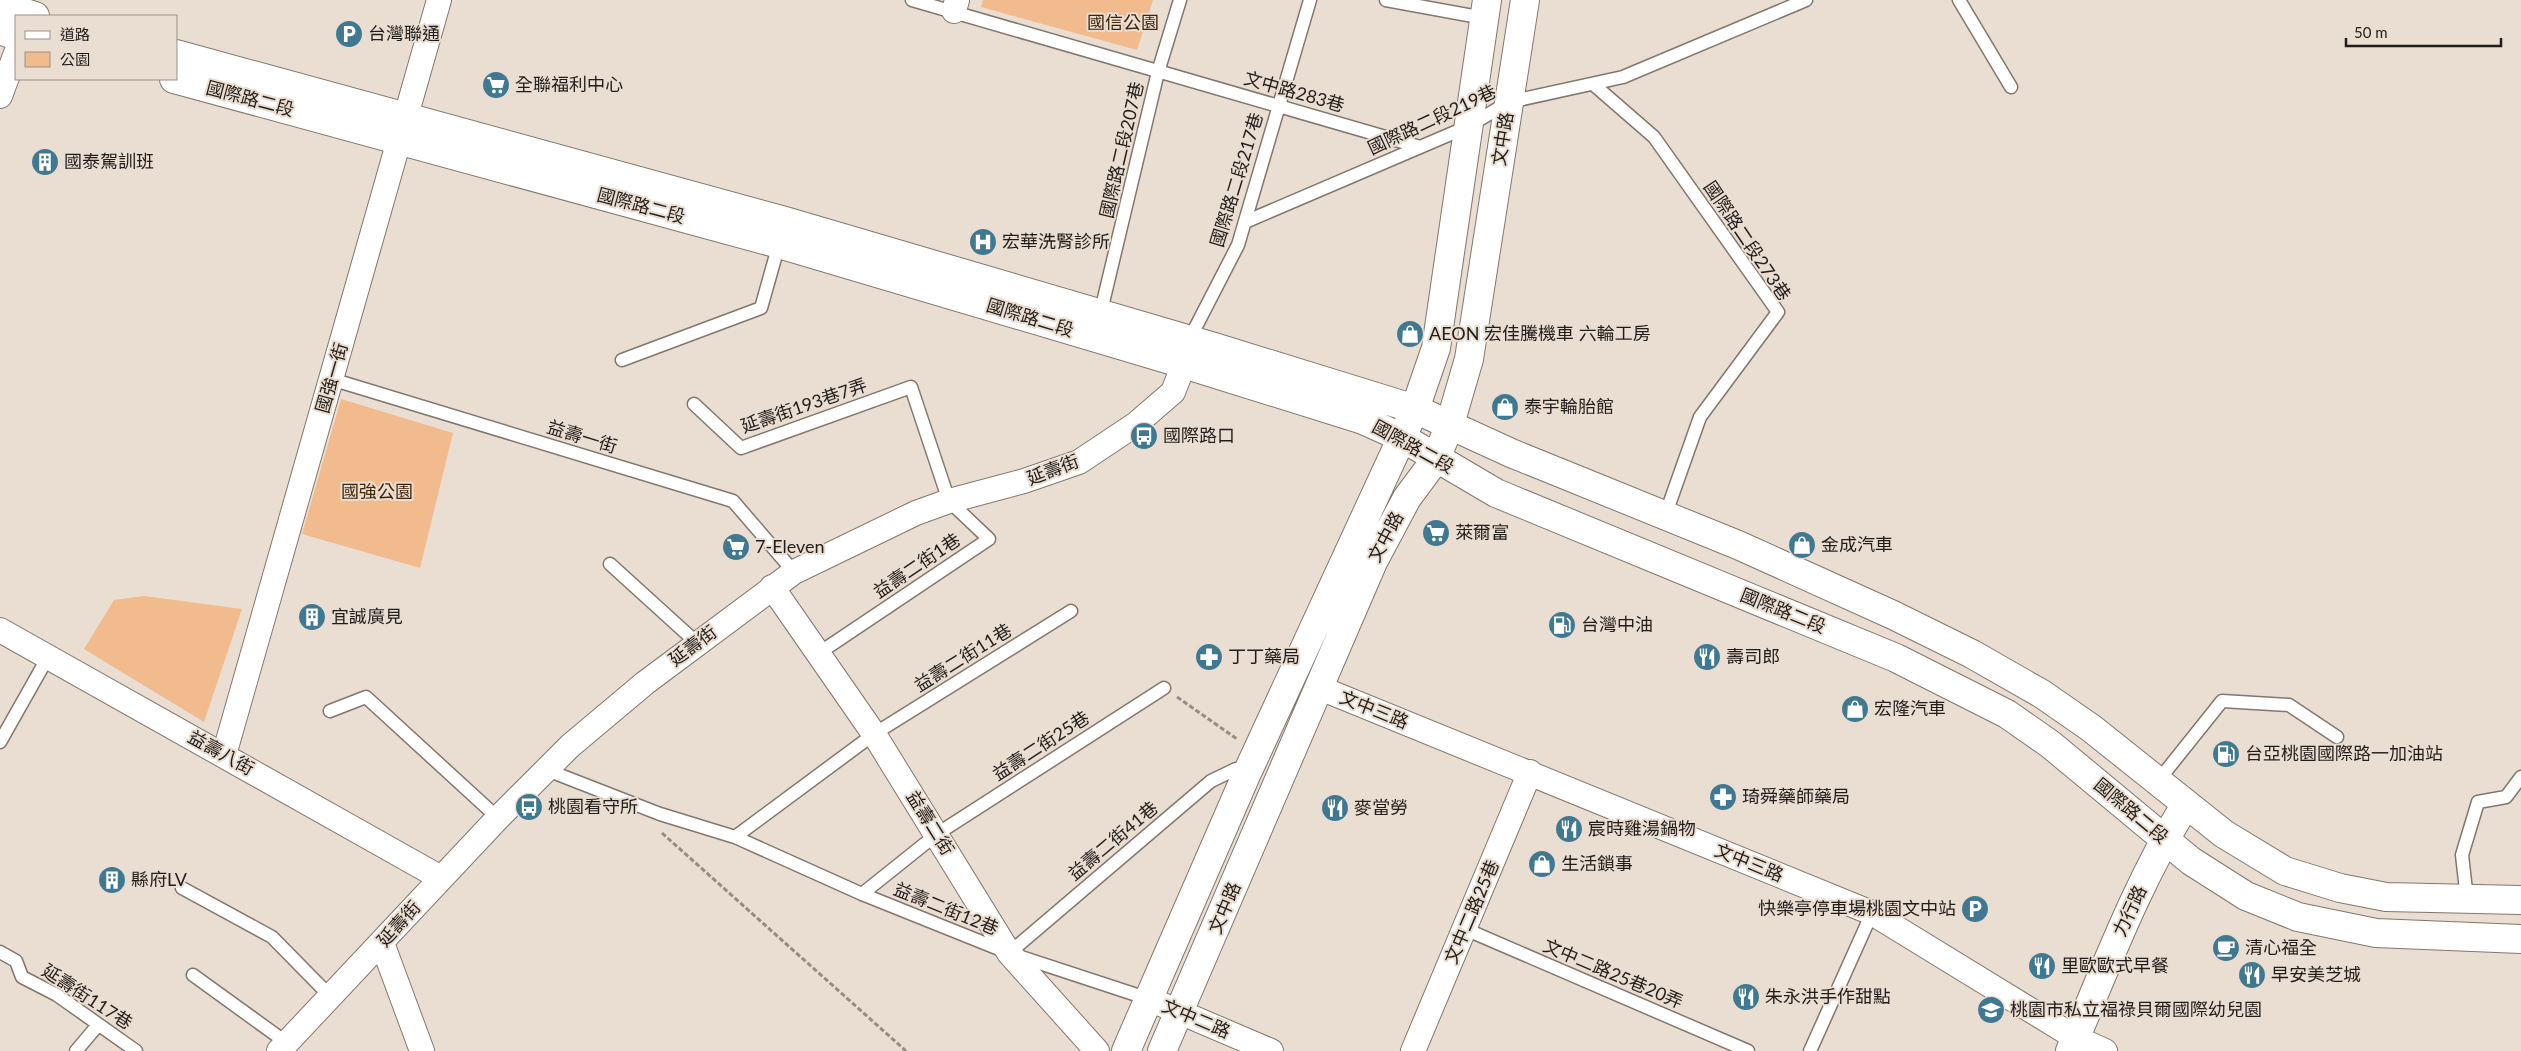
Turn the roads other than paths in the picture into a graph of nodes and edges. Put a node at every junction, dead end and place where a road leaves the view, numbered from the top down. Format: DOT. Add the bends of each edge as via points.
graph roads {
  1 [pos="439,0"];
  2 [pos="912,0"];
  3 [pos="1180,0"];
  4 [pos="1310,0"];
  5 [pos="1386,0"];
  6 [pos="1525,0"];
  7 [pos="1806,0"];
  8 [pos="1959,0"];
  9 [pos="0,5"];
  10 [pos="956,6"];
  11 [pos="1486,9"];
  12 [pos="22,15"];
  13 [pos="15,23"];
  14 [pos="0,30"];
  15 [pos="178,55"];
  16 [pos="15,56"];
  17 [pos="1158,72"];
  18 [pos="178,80"];
  19 [pos="1593,84"];
  20 [pos="2011,87"];
  21 [pos="0,96"];
  22 [pos="1509,102"];
  23 [pos="1278,106"];
  24 [pos="403,127"];
  25 [pos="1467,127"];
  26 [pos="1420,147"];
  27 [pos="1245,222"];
  28 [pos="779,244"];
  29 [pos="1097,326"];
  30 [pos="1186,352"];
  31 [pos="622,360"];
  32 [pos="332,379"];
  33 [pos="694,404"];
  34 [pos="1415,409"];
  35 [pos="1450,424"];
  36 [pos="1401,437"];
  37 [pos="1436,459"];
  38 [pos="949,501"];
  39 [pos="1665,516"];
  40 [pos="610,564"];
  41 [pos="794,572"];
  42 [pos="772,587"];
  43 [pos="1071,611"];
  44 [pos="0,630"];
  45 [pos="697,643"];
  46 [pos="819,653"];
  47 [pos="48,657"];
  48 [pos="1164,688"];
  49 [pos="1320,688"];
  50 [pos="330,711"];
  51 [pos="874,734"];
  52 [pos="2337,737"];
  53 [pos="0,742"];
  54 [pos="224,755"];
  55 [pos="1251,763"];
  56 [pos="547,770"];
  57 [pos="1530,772"];
  58 [pos="2521,777"];
  59 [pos="2158,781"];
  60 [pos="2186,804"];
  61 [pos="498,818"];
  62 [pos="937,834"];
  63 [pos="735,837"];
  64 [pos="2164,839"];
  65 [pos="441,878"];
  66 [pos="182,888"];
  67 [pos="862,894"];
  68 [pos="2466,898"];
  69 [pos="2521,900"];
  70 [pos="1872,913"];
  71 [pos="1465,929"];
  72 [pos="2521,939"];
  73 [pos="382,943"];
  74 [pos="0,952"];
  75 [pos="1009,953"];
  76 [pos="193,975"];
  77 [pos="330,996"];
  78 [pos="1149,999"];
  79 [pos="1179,1012"];
  80 [pos="98,1025"];
  81 [pos="2073,1044"];
  82 [pos="283,1047"];
  83 [pos="76,1051"];
  84 [pos="136,1051"];
  85 [pos="422,1051"];
  86 [pos="1097,1051"];
  87 [pos="1126,1051"];
  88 [pos="1162,1051"];
  89 [pos="1271,1051"];
  90 [pos="1413,1051"];
  91 [pos="1748,1051"];
  92 [pos="1810,1051"];
  93 [pos="2105,1051"];
  1 -- 24 [label="street, 國強一街"];
  2 -- 10 [label="lane, 文中路283巷"];
  3 -- 17 [label="lane, 國際路二段207巷"];
  4 -- 23 [label="lane, 國際路二段217巷"];
  5 -- 11 [label="lane"];
  6 -- 22 [label="street, 文中路"];
  7 -- 19 [label="lane, 國際路二段219巷" via="1623,77"];
  8 -- 20 [label="lane"];
  9 -- 12 [label="street"];
  10 -- 17 [label="lane, 文中路283巷"];
  11 -- 25 [label="street, 文中路"];
  13 -- 14 [label="street"];
  15 -- 24 [label="street, 國際路二段"];
  16 -- 21 [label="street"];
  17 -- 23 [label="lane, 文中路283巷"];
  17 -- 29 [label="lane, 國際路二段207巷"];
  18 -- 24 [label="street, 國際路二段"];
  19 -- 22 [label="lane, 國際路二段219巷"];
  19 -- 39 [label="lane, 國際路二段273巷" via="1654,137 1778,312 1700,417"];
  22 -- 25 [label="lane, 國際路二段219巷"];
  22 -- 35 [label="street, 文中路" via="1469,359"];
  23 -- 26 [label="lane, 文中路283巷"];
  23 -- 27 [label="lane, 國際路二段217巷"];
  24 -- 28 [label="street, 國際路二段"];
  24 -- 29 [label="street, 國際路二段" via="785,221"];
  24 -- 32 [label="street, 國強一街"];
  25 -- 26 [label="lane, 國際路二段219巷"];
  25 -- 34 [label="street, 文中路" via="1436,348"];
  26 -- 27 [label="lane, 國際路二段219巷"];
  27 -- 30 [label="lane, 國際路二段217巷" via="1238,245"];
  28 -- 29 [label="street, 國際路二段"];
  28 -- 31 [label="lane" via="761,308"];
  29 -- 30 [label="street, 國際路二段"];
  30 -- 34 [label="street, 國際路二段"];
  30 -- 36 [label="street, 國際路二段"];
  30 -- 38 [label="street, 延壽街" via="1173,392 1136,424 1079,462"];
  32 -- 41 [label="lane, 益壽一街" via="733,502"];
  32 -- 54 [label="street, 國強一街"];
  33 -- 38 [label="lane, 延壽街193巷7弄" via="741,448 910,387"];
  34 -- 35 [label="street, 國際路二段"];
  34 -- 36 [label="street, 文中路"];
  35 -- 37 [label="street, 文中路"];
  35 -- 39 [label="street, 國際路二段" via="1511,453"];
  36 -- 37 [label="street, 國際路二段"];
  36 -- 55 [label="street, 文中路"];
  37 -- 49 [label="street, 文中路" via="1407,498 1372,562"];
  37 -- 64 [label="street, 國際路二段" via="1496,492 1896,658 1955,686 2007,714 2050,744"];
  38 -- 41 [label="street, 延壽街" via="862,538"];
  38 -- 46 [label="lane, 益壽二街1巷" via="989,539"];
  39 -- 59 [label="street, 國際路二段" via="1738,545 1972,654 2042,694"];
  40 -- 45 [label="lane"];
  41 -- 42 [label="street, 延壽街"];
  42 -- 45 [label="street, 延壽街"];
  42 -- 46 [label="street, 益壽二街"];
  43 -- 51 [label="lane, 益壽二街11巷"];
  44 -- 47 [label="street, 益壽八街"];
  45 -- 56 [label="street, 延壽街" via="608,712"];
  46 -- 51 [label="street, 益壽二街"];
  47 -- 53 [label="lane"];
  47 -- 54 [label="street, 益壽八街"];
  48 -- 62 [label="lane, 益壽二街25巷"];
  49 -- 57 [label="street, 文中三路"];
  49 -- 79 [label="street, 文中路"];
  50 -- 61 [label="lane" via="366,697"];
  51 -- 62 [label="street, 益壽二街"];
  51 -- 63 [label="lane"];
  52 -- 59 [label="lane" via="2289,705 2222,701"];
  54 -- 65 [label="street, 益壽八街"];
  55 -- 75 [label="lane, 益壽二街41巷" via="1211,781"];
  55 -- 78 [label="street, 文中路"];
  56 -- 61 [label="street, 延壽街"];
  56 -- 63 [label="lane, 益壽二街12巷" via="660,814"];
  57 -- 70 [label="street, 文中三路"];
  57 -- 71 [label="street, 文中二路25巷"];
  58 -- 68 [label="lane" via="2506,797 2478,802 2462,855"];
  59 -- 60 [label="street, 國際路二段"];
  60 -- 64 [label="street, 力行路"];
  60 -- 68 [label="street, 國際路二段" via="2224,834 2285,871 2340,888 2386,897"];
  61 -- 65 [label="street, 延壽街"];
  62 -- 67 [label="lane, 益壽二街25巷"];
  62 -- 75 [label="street, 益壽二街"];
  63 -- 67 [label="lane, 益壽二街12巷"];
  64 -- 72 [label="street, 國際路二段" via="2191,861 2246,896 2298,916 2376,933"];
  64 -- 81 [label="street, 力行路" via="2124,922"];
  65 -- 73 [label="street, 延壽街"];
  66 -- 77 [label="lane" via="272,937"];
  67 -- 75 [label="lane, 益壽二街12巷"];
  68 -- 69 [label="street, 國際路二段"];
  70 -- 81 [label="street, 文中三路"];
  70 -- 92 [label="lane"];
  71 -- 90 [label="street, 文中二路25巷"];
  71 -- 91 [label="lane, 文中二路25巷20弄"];
  73 -- 77 [label="street, 延壽街"];
  73 -- 85 [label="street"];
  74 -- 80 [label="lane, 延壽街117巷" via="16,961 22,977 57,995"];
  75 -- 78 [label="lane, 益壽二街12巷"];
  75 -- 86 [label="street, 益壽二街"];
  76 -- 82 [label="lane"];
  77 -- 82 [label="street, 延壽街"];
  78 -- 79 [label="street, 文中二路"];
  78 -- 87 [label="street, 文中路"];
  79 -- 88 [label="street, 文中路"];
  79 -- 89 [label="street, 文中二路"];
  80 -- 83 [label="lane"];
  80 -- 84 [label="lane, 延壽街117巷"];
  81 -- 93 [label="street, 文中三路"];
}
